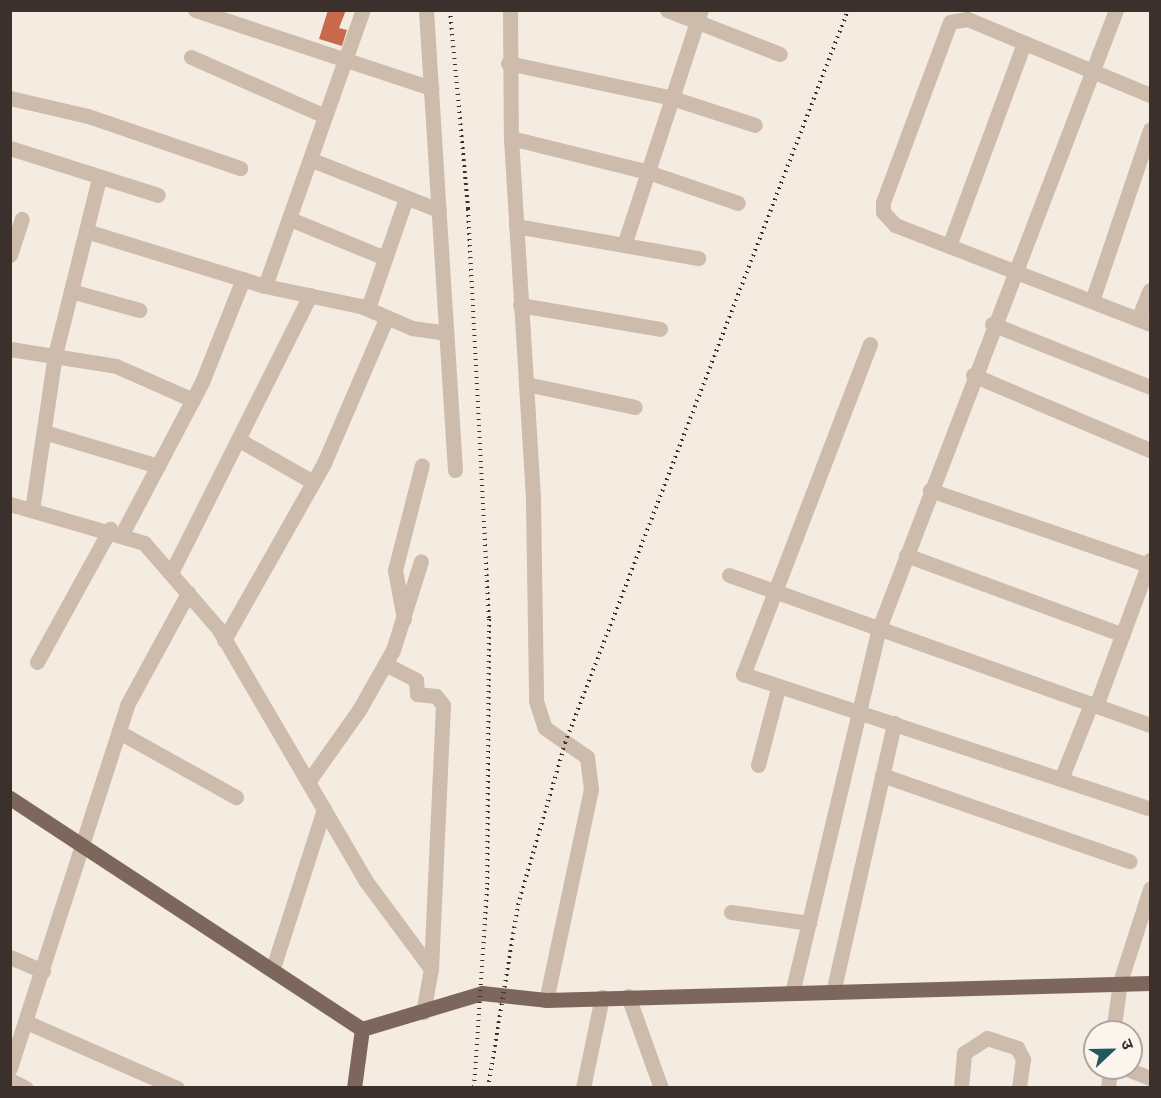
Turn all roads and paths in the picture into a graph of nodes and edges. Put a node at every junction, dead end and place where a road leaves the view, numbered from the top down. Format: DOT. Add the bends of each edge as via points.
graph roads {
  1 [pos="195,10"];
  2 [pos="363,10"];
  3 [pos="426,10"];
  4 [pos="510,10"];
  5 [pos="667,10"];
  6 [pos="1116,10"];
  7 [pos="699,18"];
  8 [pos="1024,43"];
  9 [pos="780,54"];
  10 [pos="191,57"];
  11 [pos="342,59"];
  12 [pos="508,63"];
  13 [pos="1092,70"];
  14 [pos="431,88"];
  15 [pos="1150,94"];
  16 [pos="10,98"];
  17 [pos="672,98"];
  18 [pos="325,116"];
  19 [pos="754,125"];
  20 [pos="1150,130"];
  21 [pos="511,138"];
  22 [pos="10,148"];
  23 [pos="312,160"];
  24 [pos="240,168"];
  25 [pos="648,172"];
  26 [pos="99,178"];
  27 [pos="158,195"];
  28 [pos="406,198"];
  29 [pos="738,203"];
  30 [pos="438,210"];
  31 [pos="22,219"];
  32 [pos="290,219"];
  33 [pos="516,226"];
  34 [pos="86,231"];
  35 [pos="624,245"];
  36 [pos="949,246"];
  37 [pos="10,255"];
  38 [pos="385,258"];
  39 [pos="698,258"];
  40 [pos="1012,270"];
  41 [pos="243,279"];
  42 [pos="266,285"];
  43 [pos="1150,290"];
  44 [pos="71,291"];
  45 [pos="310,295"];
  46 [pos="1092,301"];
  47 [pos="520,305"];
  48 [pos="368,308"];
  49 [pos="139,310"];
  50 [pos="387,317"];
  51 [pos="1144,322"];
  52 [pos="992,324"];
  53 [pos="660,329"];
  54 [pos="446,333"];
  55 [pos="870,344"];
  56 [pos="10,349"];
  57 [pos="55,355"];
  58 [pos="973,375"];
  59 [pos="526,384"];
  60 [pos="1150,387"];
  61 [pos="193,400"];
  62 [pos="636,407"];
  63 [pos="44,432"];
  64 [pos="240,441"];
  65 [pos="1150,450"];
  66 [pos="422,465"];
  67 [pos="158,466"];
  68 [pos="455,470"];
  69 [pos="313,482"];
  70 [pos="930,490"];
  71 [pos="10,504"];
  72 [pos="32,510"];
  73 [pos="116,531"];
  74 [pos="906,555"];
  75 [pos="421,561"];
  76 [pos="1149,563"];
  77 [pos="171,573"];
  78 [pos="729,575"];
  79 [pos="774,592"];
  80 [pos="188,593"];
  81 [pos="405,620"];
  82 [pos="878,631"];
  83 [pos="1123,635"];
  84 [pos="224,640"];
  85 [pos="37,662"];
  86 [pos="385,664"];
  87 [pos="778,688"];
  88 [pos="1094,705"];
  89 [pos="859,711"];
  90 [pos="894,723"];
  91 [pos="1150,725"];
  92 [pos="119,732"];
  93 [pos="758,765"];
  94 [pos="882,775"];
  95 [pos="1061,780"];
  96 [pos="308,782"];
  97 [pos="236,797"];
  98 [pos="10,798"];
  99 [pos="1147,808"];
  100 [pos="324,809"];
  101 [pos="83,847"];
  102 [pos="1129,861"];
  103 [pos="1150,889"];
  104 [pos="731,912"];
  105 [pos="809,923"];
  106 [pos="10,957"];
  107 [pos="273,968"];
  108 [pos="430,969"];
  109 [pos="43,971"];
  110 [pos="1120,982"];
  111 [pos="1150,983"];
  112 [pos="834,988"];
  113 [pos="793,989"];
  114 [pos="628,996"];
  115 [pos="602,997"];
  116 [pos="546,1000"];
  117 [pos="423,1012"];
  118 [pos="1115,1020"];
  119 [pos="362,1029"];
  120 [pos="19,1030"];
  121 [pos="10,1068"];
  122 [pos="10,1080"];
  123 [pos="355,1080"];
  124 [pos="26,1088"];
  125 [pos="177,1088"];
  126 [pos="345,1088"];
  127 [pos="583,1088"];
  128 [pos="661,1088"];
  129 [pos="961,1088"];
  130 [pos="1019,1088"];
  1 -- 11 [label="street"];
  2 -- 11 [label="street"];
  3 -- 14 [label="street"];
  4 -- 12 [label="street"];
  5 -- 7 [label="street"];
  6 -- 13 [label="street"];
  7 -- 9 [label="street"];
  7 -- 17 [label="street"];
  8 -- 13 [label="street"];
  8 -- 36 [label="street"];
  8 -- 36 [label="street" via="968,20 950,22 944,30 883,202 883,212 895,225"];
  10 -- 18 [label="street"];
  11 -- 14 [label="street"];
  11 -- 18 [label="street"];
  12 -- 17 [label="street"];
  12 -- 21 [label="street"];
  13 -- 15 [label="street"];
  13 -- 40 [label="street"];
  14 -- 30 [label="street"];
  16 -- 24 [label="street" via="88,116"];
  17 -- 19 [label="street"];
  17 -- 25 [label="street"];
  18 -- 23 [label="street"];
  20 -- 46 [label="street"];
  21 -- 25 [label="street"];
  21 -- 33 [label="street"];
  22 -- 26 [label="street"];
  23 -- 28 [label="street"];
  23 -- 32 [label="street"];
  25 -- 29 [label="street"];
  25 -- 35 [label="street"];
  26 -- 27 [label="street"];
  26 -- 34 [label="street"];
  28 -- 30 [label="street"];
  28 -- 38 [label="street"];
  30 -- 54 [label="street"];
  31 -- 37 [label="street"];
  32 -- 38 [label="street"];
  32 -- 42 [label="street"];
  33 -- 35 [label="street"];
  33 -- 47 [label="street"];
  34 -- 41 [label="street"];
  34 -- 44 [label="street"];
  35 -- 39 [label="street"];
  36 -- 40 [label="street"];
  38 -- 48 [label="street"];
  40 -- 46 [label="street"];
  40 -- 52 [label="street"];
  41 -- 42 [label="street"];
  41 -- 61 [label="street"];
  42 -- 45 [label="street"];
  43 -- 51 [label="street"];
  44 -- 49 [label="street"];
  44 -- 57 [label="street"];
  45 -- 48 [label="street"];
  45 -- 64 [label="street"];
  46 -- 51 [label="street"];
  47 -- 53 [label="street"];
  47 -- 59 [label="street"];
  48 -- 50 [label="street"];
  50 -- 54 [label="street"];
  50 -- 69 [label="street"];
  52 -- 58 [label="street"];
  52 -- 60 [label="street"];
  54 -- 68 [label="street"];
  55 -- 79 [label="street"];
  56 -- 57 [label="street"];
  57 -- 61 [label="street" via="116,366"];
  57 -- 63 [label="street"];
  58 -- 65 [label="street"];
  58 -- 70 [label="street"];
  59 -- 62 [label="street"];
  59 -- 116 [label="street" via="536,701 545,728 587,757 591,789"];
  61 -- 67 [label="street"];
  63 -- 67 [label="street"];
  63 -- 72 [label="street"];
  64 -- 69 [label="street"];
  64 -- 77 [label="street"];
  66 -- 81 [label="street" via="395,570"];
  67 -- 73 [label="street"];
  69 -- 84 [label="street"];
  70 -- 74 [label="street"];
  70 -- 76 [label="street"];
  71 -- 72 [label="street"];
  72 -- 73 [label="street"];
  73 -- 77 [label="street" via="144,543"];
  73 -- 85 [label="street"];
  74 -- 82 [label="street"];
  74 -- 83 [label="street"];
  75 -- 81 [label="street"];
  76 -- 83 [label="street"];
  77 -- 80 [label="street"];
  78 -- 79 [label="street"];
  79 -- 82 [label="street"];
  79 -- 87 [label="street" via="742,669 746,678"];
  80 -- 84 [label="street"];
  80 -- 92 [label="street" via="140,676"];
  81 -- 86 [label="street"];
  82 -- 88 [label="street"];
  82 -- 89 [label="street"];
  83 -- 88 [label="street"];
  84 -- 96 [label="street"];
  86 -- 96 [label="street"];
  86 -- 108 [label="street" via="416,680 417,694 443,702"];
  87 -- 89 [label="street"];
  87 -- 93 [label="street"];
  88 -- 91 [label="street"];
  88 -- 95 [label="street"];
  89 -- 90 [label="street"];
  89 -- 105 [label="street"];
  90 -- 94 [label="street"];
  90 -- 95 [label="street"];
  92 -- 97 [label="street"];
  92 -- 101 [label="street"];
  94 -- 102 [label="street"];
  94 -- 112 [label="street"];
  95 -- 99 [label="street"];
  96 -- 100 [label="street"];
  98 -- 101 [label="main road"];
  100 -- 107 [label="street"];
  100 -- 108 [label="street" via="371,889"];
  101 -- 107 [label="main road"];
  101 -- 109 [label="street"];
  103 -- 110 [label="street"];
  104 -- 105 [label="street"];
  105 -- 113 [label="street"];
  106 -- 109 [label="street"];
  107 -- 119 [label="main road" via="348,1025"];
  108 -- 117 [label="street"];
  109 -- 120 [label="street"];
  110 -- 111 [label="main road"];
  110 -- 112 [label="main road"];
  110 -- 118 [label="street"];
  112 -- 113 [label="main road"];
  113 -- 114 [label="main road"];
  114 -- 115 [label="main road"];
  114 -- 128 [label="street"];
  115 -- 116 [label="main road"];
  115 -- 127 [label="street"];
  116 -- 117 [label="main road" via="482,993"];
  117 -- 119 [label="main road"];
  119 -- 123 [label="main road"];
  120 -- 121 [label="street"];
  120 -- 125 [label="street"];
  122 -- 124 [label="street"];
  123 -- 126 [label="street"];
  129 -- 130 [label="street" via="964,1053 987,1038 1017,1048 1023,1059"];
}
